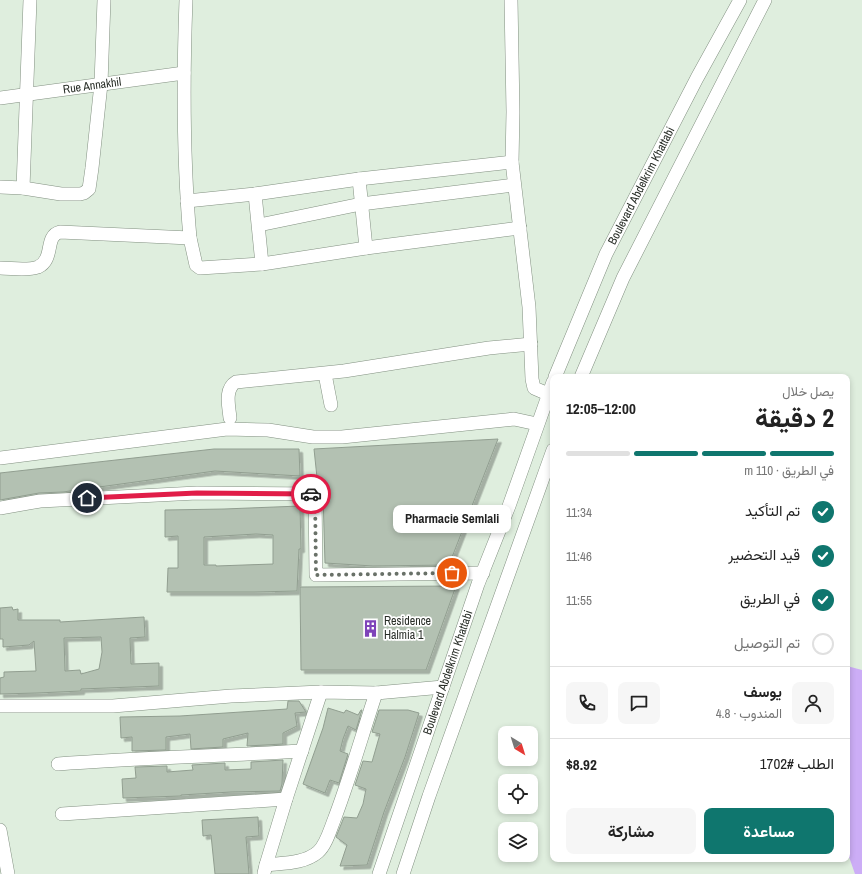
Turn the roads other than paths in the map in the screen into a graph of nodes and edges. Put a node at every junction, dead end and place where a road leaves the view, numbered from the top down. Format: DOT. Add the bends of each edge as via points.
graph roads {
  1 [pos="30,0"];
  2 [pos="104,0"];
  3 [pos="186,0"];
  4 [pos="511,0"];
  5 [pos="740,0"];
  6 [pos="760,2"];
  7 [pos="184,73"];
  8 [pos="101,84"];
  9 [pos="27,95"];
  10 [pos="0,98"];
  11 [pos="512,162"];
  12 [pos="358,179"];
  13 [pos="514,185"];
  14 [pos="0,187"];
  15 [pos="23,188"];
  16 [pos="255,194"];
  17 [pos="187,201"];
  18 [pos="361,204"];
  19 [pos="259,225"];
  20 [pos="520,228"];
  21 [pos="190,238"];
  22 [pos="366,248"];
  23 [pos="262,264"];
  24 [pos="0,268"];
  25 [pos="531,344"];
  26 [pos="325,374"];
  27 [pos="556,374"];
  28 [pos="582,374"];
  29 [pos="550,389"];
  30 [pos="548,394"];
  31 [pos="331,405"];
  32 [pos="230,418"];
  33 [pos="537,424"];
  34 [pos="0,458"];
  35 [pos="550,458"];
  36 [pos="0,508"];
  37 [pos="483,573"];
  38 [pos="443,687"];
  39 [pos="321,692"];
  40 [pos="376,693"];
  41 [pos="0,706"];
  42 [pos="422,748"];
  43 [pos="302,751"];
  44 [pos="58,764"];
  45 [pos="429,796"];
  46 [pos="286,799"];
  47 [pos="62,814"];
  48 [pos="0,830"];
  49 [pos="3,858"];
  50 [pos="265,870"];
  51 [pos="8,874"];
  52 [pos="379,874"];
  53 [pos="403,874"];
  1 -- 9 [label="street"];
  2 -- 8 [label="street"];
  3 -- 7 [label="street"];
  4 -- 11 [label="street"];
  5 -- 27 [label="street, Boulevard Abdelkrim Khattabi" via="606,254"];
  6 -- 28 [label="street, Boulevard Abdelkrim Khattabi" via="623,278"];
  7 -- 8 [label="street, Rue Annakhil"];
  7 -- 17 [label="street"];
  8 -- 9 [label="street, Rue Annakhil"];
  8 -- 15 [label="street" via="89,189 80,194 62,194"];
  9 -- 10 [label="street, Rue Annakhil"];
  9 -- 15 [label="street"];
  11 -- 12 [label="street"];
  11 -- 13 [label="street"];
  12 -- 16 [label="street"];
  12 -- 18 [label="street"];
  13 -- 18 [label="street"];
  13 -- 20 [label="street"];
  14 -- 15 [label="street"];
  16 -- 17 [label="street"];
  16 -- 19 [label="street"];
  17 -- 21 [label="street"];
  18 -- 19 [label="street"];
  18 -- 22 [label="street"];
  19 -- 23 [label="street"];
  20 -- 22 [label="street"];
  20 -- 25 [label="street"];
  21 -- 23 [label="street" via="198,268"];
  21 -- 24 [label="street" via="57,232 52,237 48,256 38,267"];
  22 -- 23 [label="street"];
  25 -- 26 [label="street" via="489,348"];
  25 -- 30 [label="street" via="532,384 534,388"];
  26 -- 31 [label="street"];
  26 -- 32 [label="street" via="236,382 229,388"];
  29 -- 30 [label="street, Boulevard Abdelkrim Khattabi"];
  30 -- 33 [label="street, Boulevard Abdelkrim Khattabi"];
  33 -- 34 [label="street" via="514,419 342,438 313,437 268,430 227,430"];
  33 -- 37 [label="street, Boulevard Abdelkrim Khattabi"];
  35 -- 45 [label="street, Boulevard Abdelkrim Khattabi"];
  36 -- 37 [label="street" via="40,501 197,493 315,494 316,575"];
  37 -- 38 [label="street, Boulevard Abdelkrim Khattabi"];
  38 -- 40 [label="street"];
  38 -- 42 [label="street, Boulevard Abdelkrim Khattabi"];
  39 -- 40 [label="street"];
  39 -- 41 [label="street" via="231,696 113,706"];
  39 -- 43 [label="street"];
  40 -- 50 [label="street" via="344,793 320,851 311,857"];
  42 -- 45 [label="street" via="412,792 418,801"];
  42 -- 52 [label="street, Boulevard Abdelkrim Khattabi"];
  43 -- 44 [label="street"];
  43 -- 46 [label="street"];
  45 -- 53 [label="street, Boulevard Abdelkrim Khattabi"];
  46 -- 47 [label="street"];
  46 -- 50 [label="street"];
  48 -- 49 [label="street"];
  49 -- 51 [label="street"];
}
